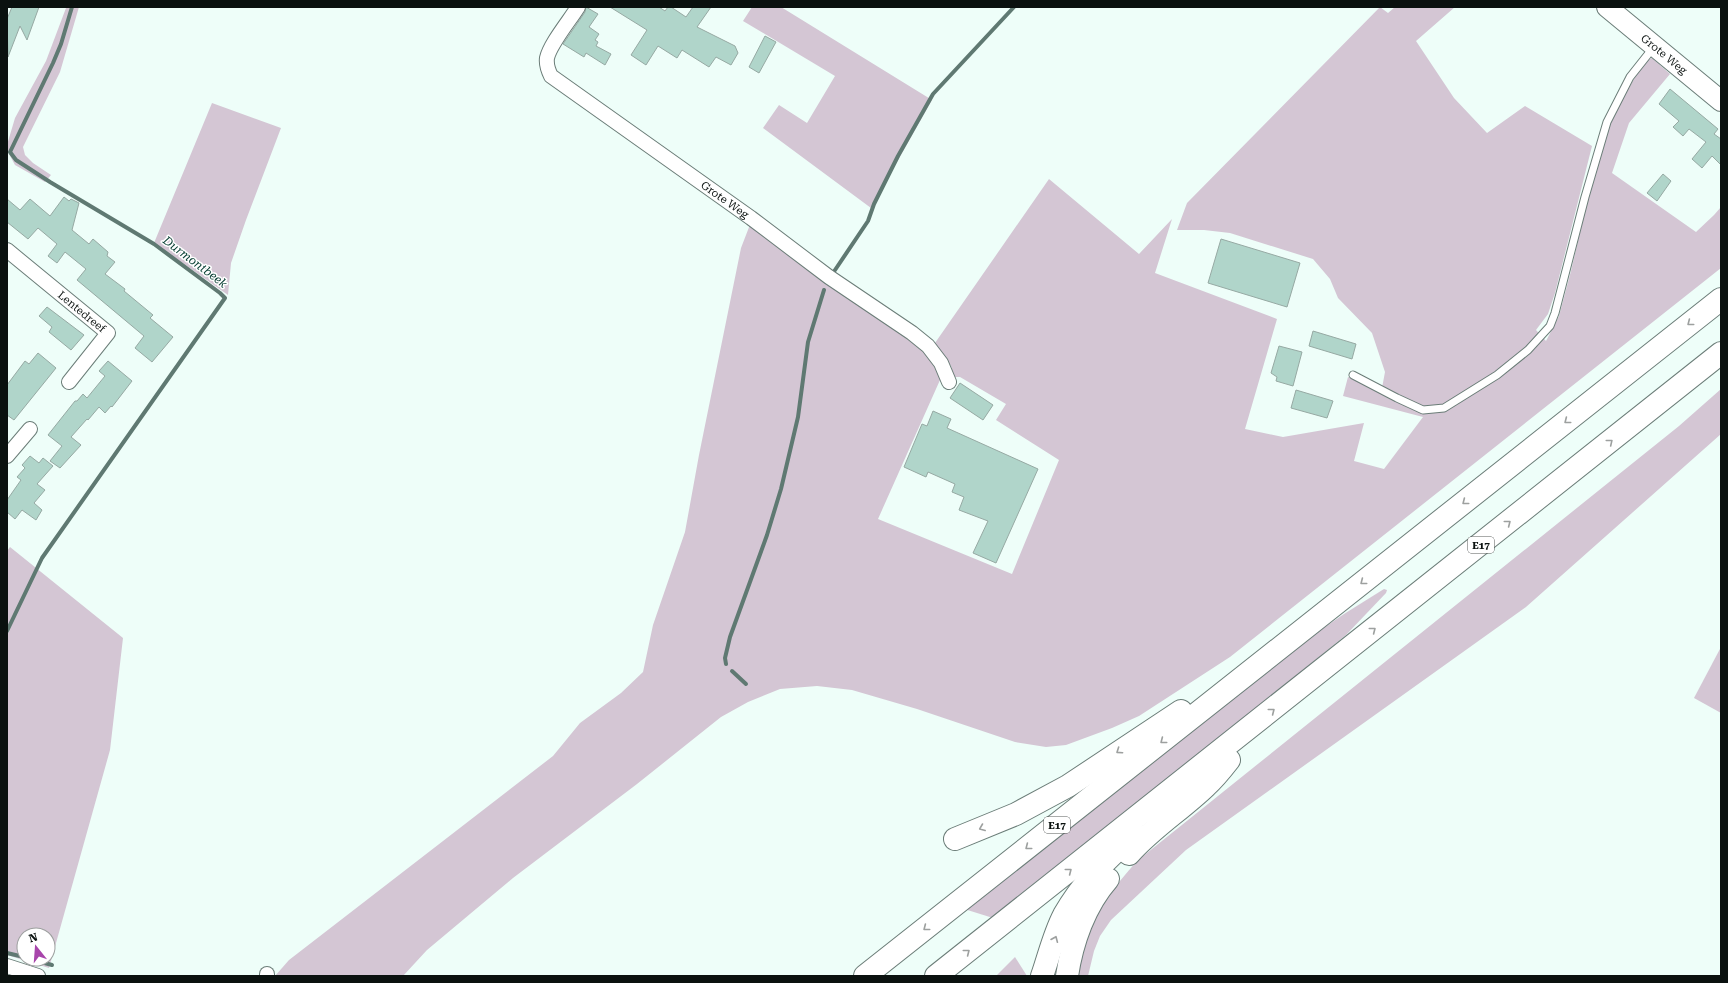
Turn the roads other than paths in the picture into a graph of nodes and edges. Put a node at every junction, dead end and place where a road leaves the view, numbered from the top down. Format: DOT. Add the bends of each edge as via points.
graph roads {
  1 [pos="578,7"];
  2 [pos="1607,7"];
  3 [pos="1655,46"];
  4 [pos="1721,101"];
  5 [pos="7,250"];
  6 [pos="1721,298"];
  7 [pos="1721,353"];
  8 [pos="1353,375"];
  9 [pos="69,382"];
  10 [pos="949,382"];
  11 [pos="30,429"];
  12 [pos="7,456"];
  13 [pos="1248,673"];
  14 [pos="1241,735"];
  15 [pos="1229,760"];
  16 [pos="955,839"];
  17 [pos="7,966"];
  18 [pos="38,976"];
  19 [pos="865,976"];
  20 [pos="936,976"];
  21 [pos="1042,976"];
  22 [pos="1067,976"];
  1 -- 10 [label="street, Grote Weg" via="547,58 547,68 551,76 751,218 829,278 912,333 928,346"];
  2 -- 3 [label="main road, Grote Weg"];
  3 -- 4 [label="main road, Grote Weg"];
  3 -- 8 [label="lane" via="1630,77 1607,122 1556,313 1550,326 1528,350 1497,375 1444,408 1423,410"];
  5 -- 9 [label="street, Lentedreef" via="108,333"];
  6 -- 13 [label="highway, E17, one-way"];
  14 -- 7 [label="highway, E17, one-way"];
  11 -- 12 [label="street"];
  13 -- 16 [label="highway, one-way" via="1167,719 1068,786 1016,814"];
  13 -- 19 [label="highway, E17, one-way"];
  14 -- 15 [label="highway"];
  20 -- 14 [label="highway, E17, one-way"];
  21 -- 15 [label="highway, one-way" via="1065,915 1089,880 1126,842"];
  15 -- 22 [label="highway" via="1207,786 1140,842 1104,884 1092,901 1079,930 1070,955"];
  17 -- 18 [label="street"];
}
